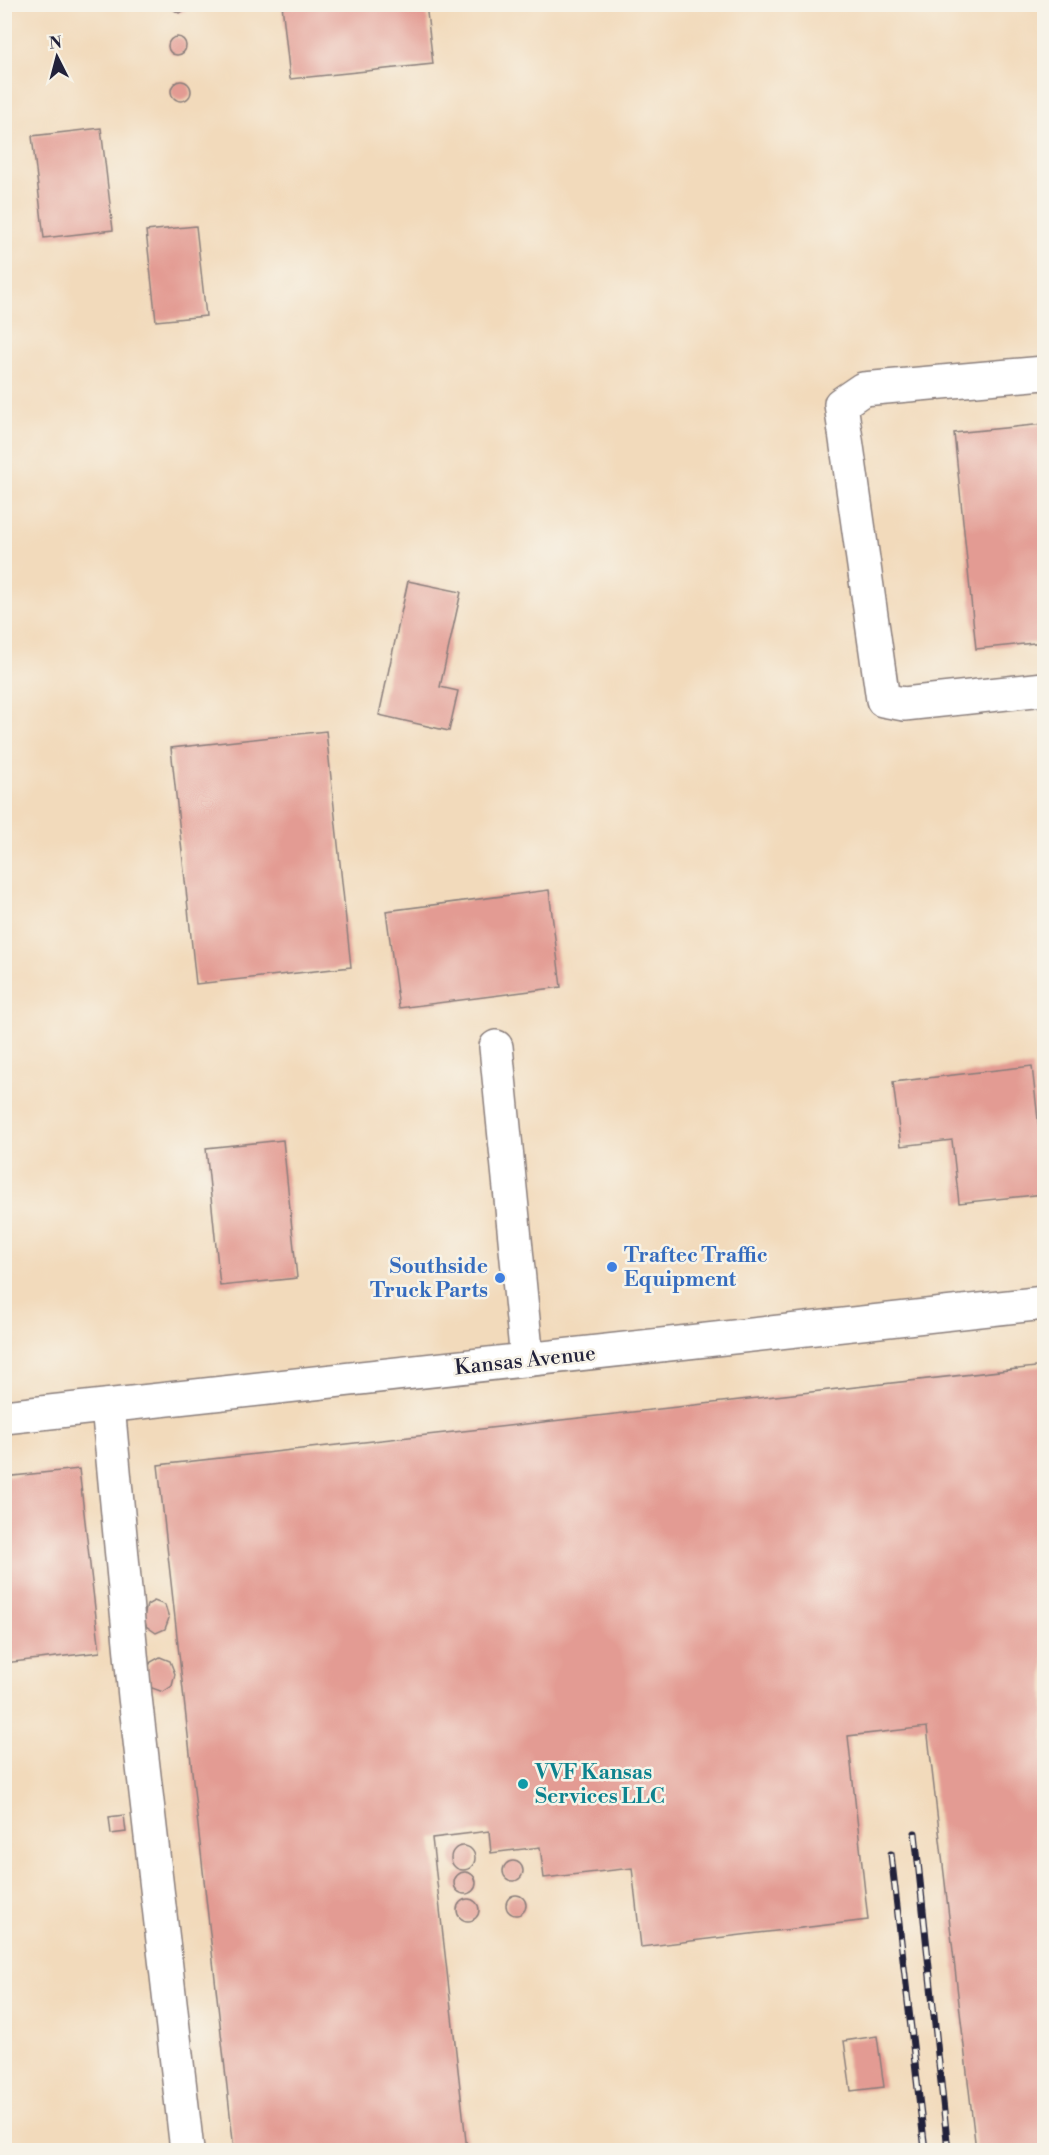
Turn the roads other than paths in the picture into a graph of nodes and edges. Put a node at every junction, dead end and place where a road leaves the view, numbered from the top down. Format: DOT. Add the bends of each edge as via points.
graph roads {
  1 [pos="1044,373"];
  2 [pos="1044,689"];
  3 [pos="496,1047"];
  4 [pos="1044,1303"];
  5 [pos="527,1360"];
  6 [pos="108,1406"];
  7 [pos="4,1417"];
  8 [pos="187,2151"];
  1 -- 2 [label="main road" via="863,389 841,404 883,700 904,704"];
  3 -- 5 [label="main road"];
  4 -- 5 [label="main road, Kansas Avenue"];
  5 -- 6 [label="main road, Kansas Avenue"];
  6 -- 7 [label="main road, Kansas Avenue"];
  6 -- 8 [label="main road" via="135,1697"];
}
